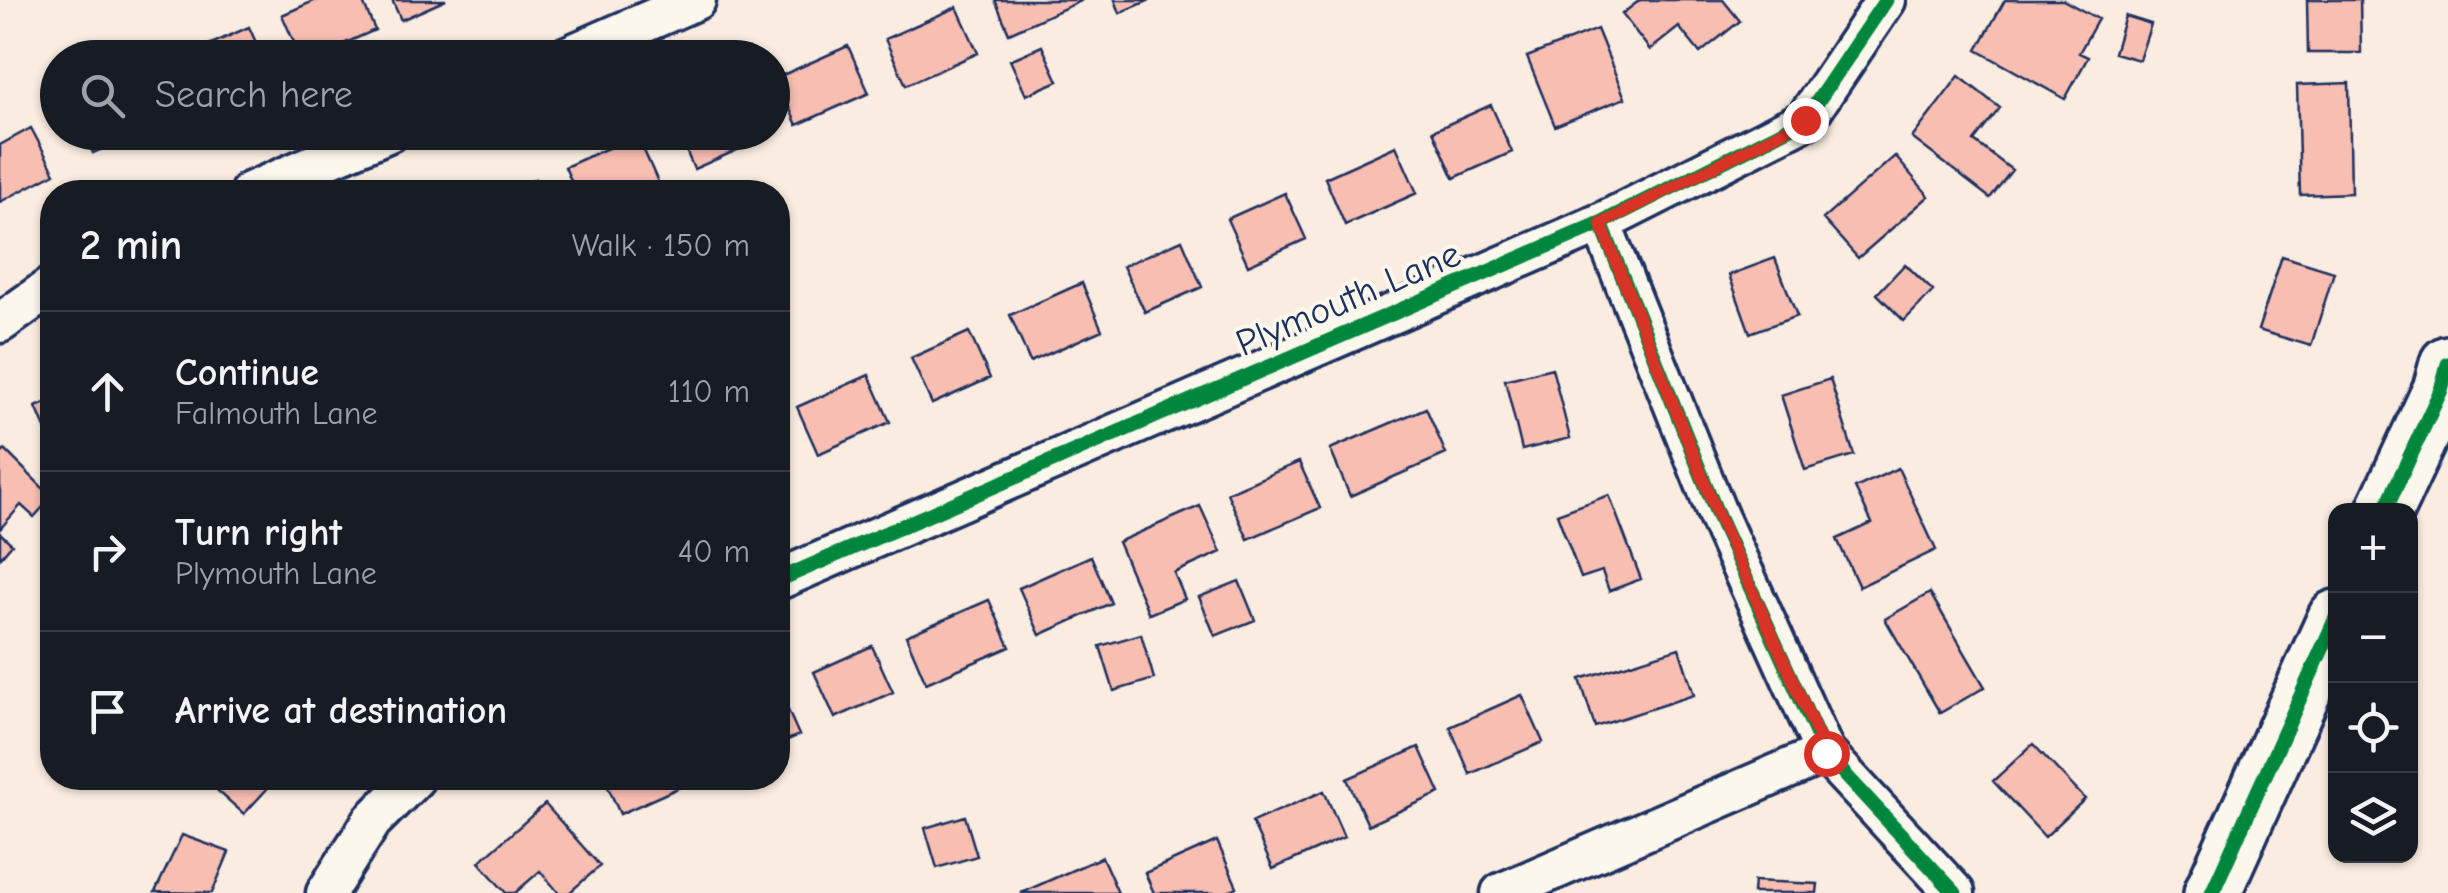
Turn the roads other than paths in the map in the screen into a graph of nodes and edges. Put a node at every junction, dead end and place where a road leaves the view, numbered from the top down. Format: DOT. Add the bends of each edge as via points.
graph roads {
  1 [pos="696,0"];
  2 [pos="1886,0"];
  3 [pos="604,40"];
  4 [pos="347,150"];
  5 [pos="278,180"];
  6 [pos="1601,224"];
  7 [pos="40,295"];
  8 [pos="0,323"];
  9 [pos="2448,364"];
  10 [pos="2389,503"];
  11 [pos="790,575"];
  12 [pos="2328,636"];
  13 [pos="1826,753"];
  14 [pos="403,790"];
  15 [pos="326,893"];
  16 [pos="1501,893"];
  17 [pos="1955,893"];
  18 [pos="2212,893"];
  1 -- 3 [label="street"];
  2 -- 6 [label="street, Plymouth Lane" via="1805,120"];
  4 -- 5 [label="street"];
  6 -- 11 [label="street, Plymouth Lane"];
  6 -- 13 [label="street" via="1718,516"];
  7 -- 8 [label="street"];
  9 -- 10 [label="street"];
  12 -- 18 [label="street"];
  13 -- 16 [label="street"];
  13 -- 17 [label="street"];
  14 -- 15 [label="street" via="372,821"];
}
